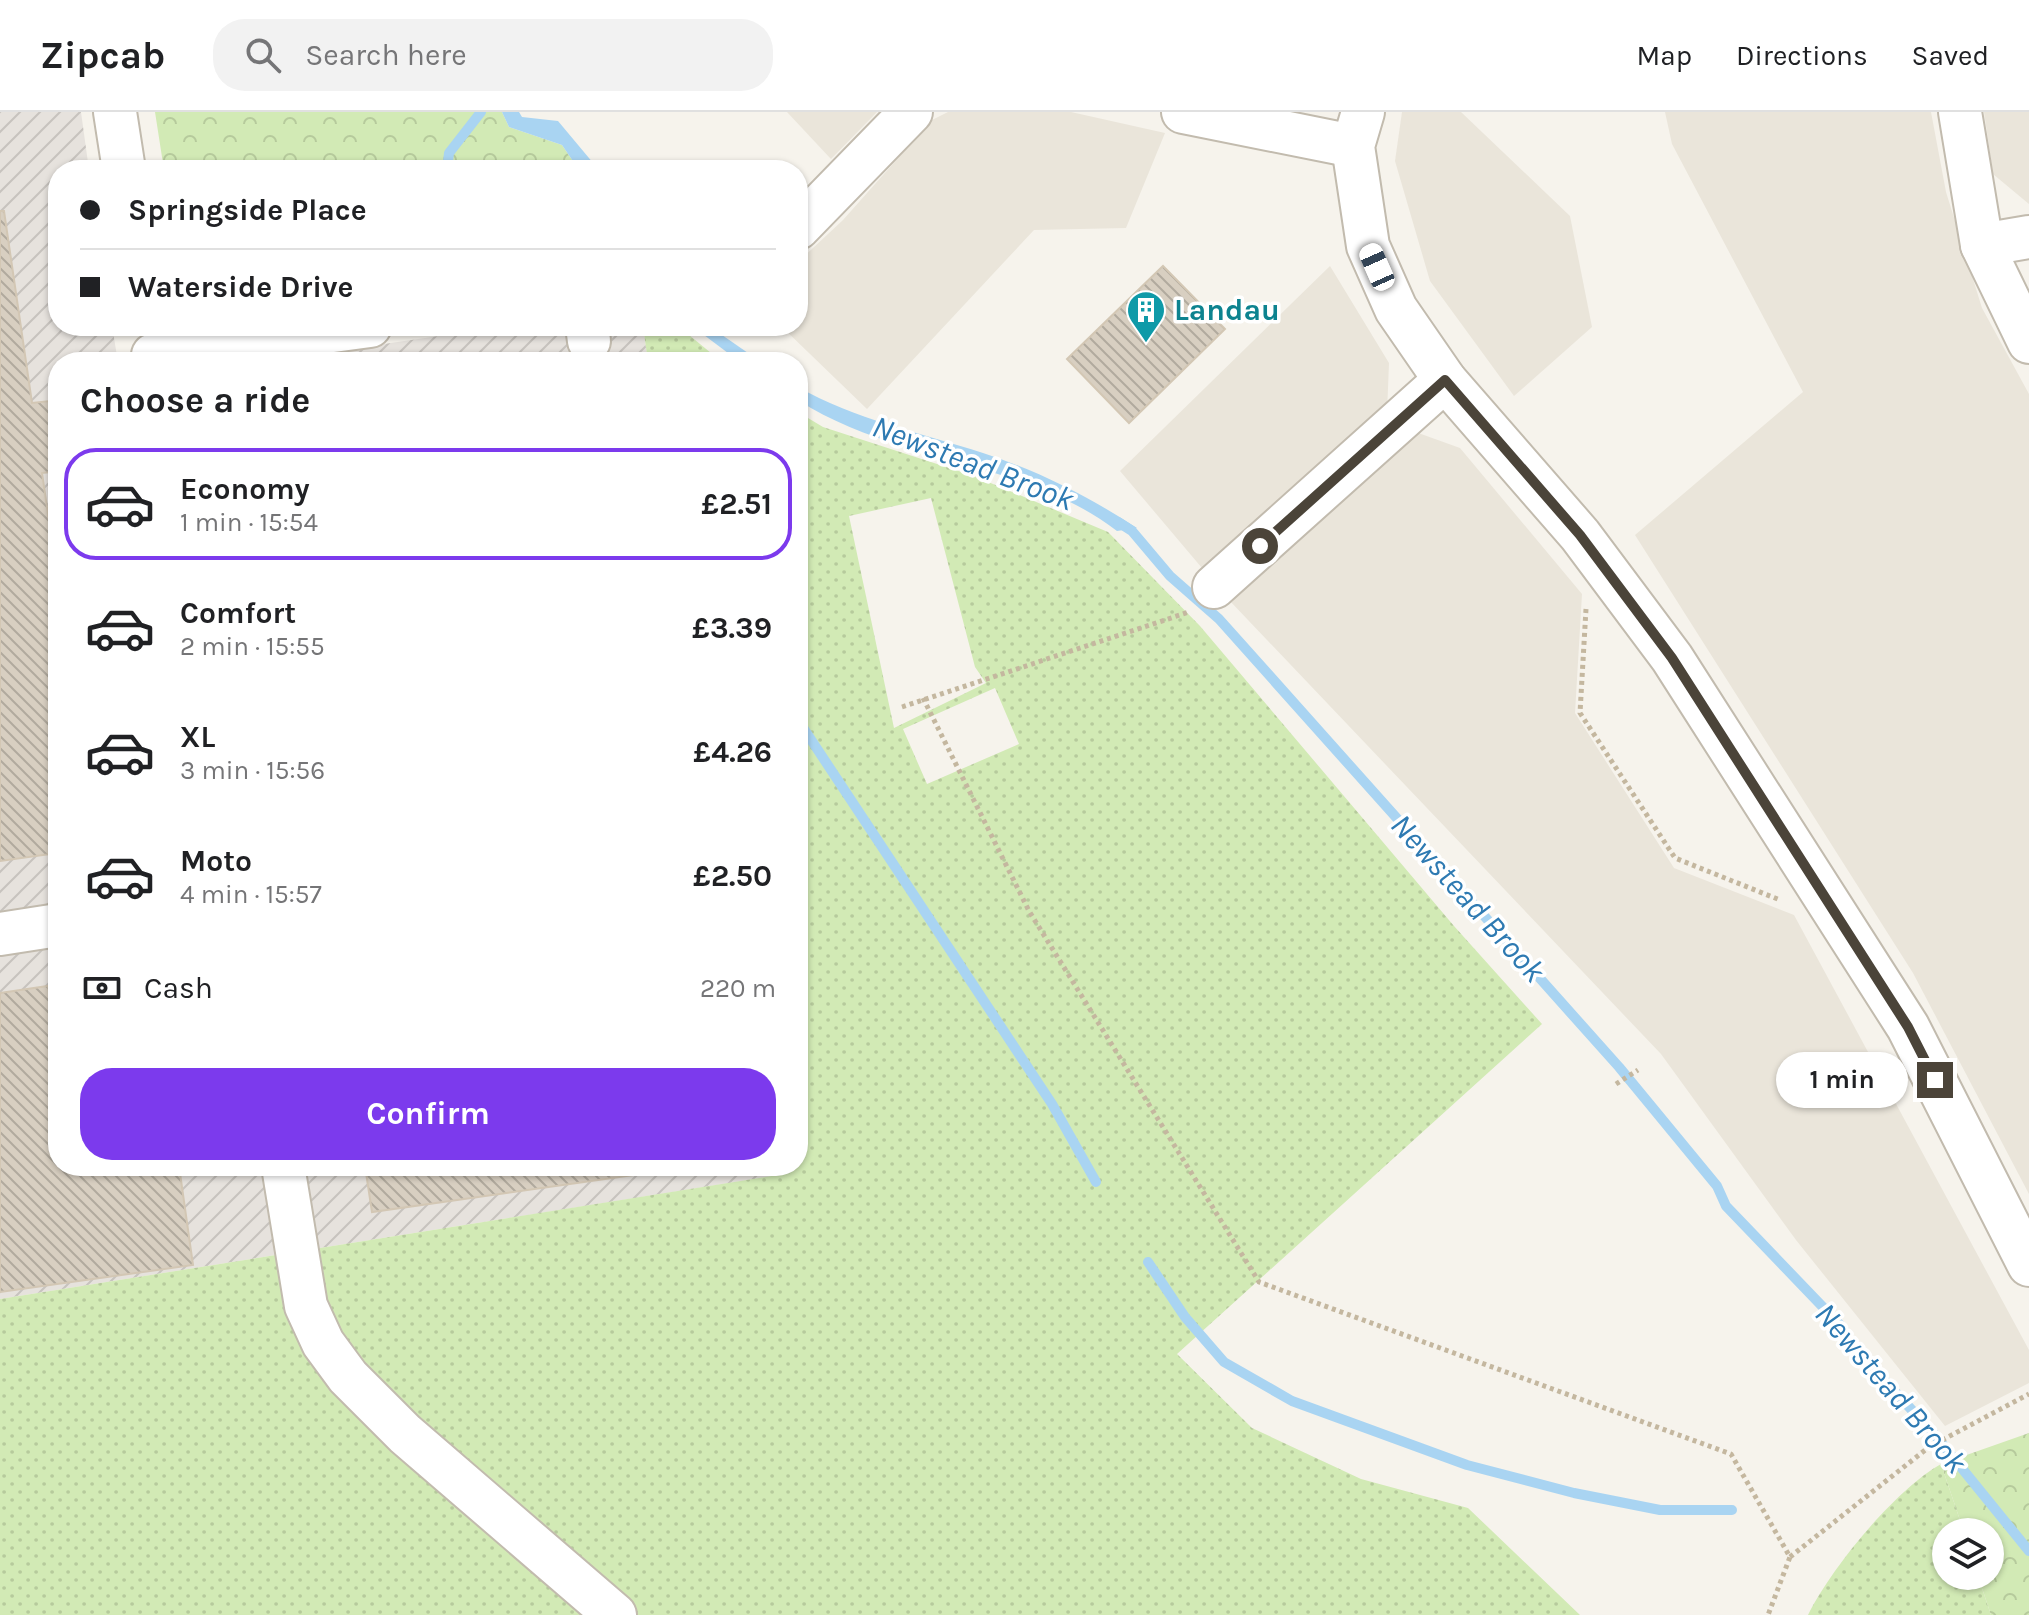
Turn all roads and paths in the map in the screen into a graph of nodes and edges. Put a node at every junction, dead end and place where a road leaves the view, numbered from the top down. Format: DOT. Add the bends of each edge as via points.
graph roads {
  1 [pos="115,112"];
  2 [pos="911,112"];
  3 [pos="1183,112"];
  4 [pos="1960,112"];
  5 [pos="1358,129"];
  6 [pos="122,160"];
  7 [pos="808,218"];
  8 [pos="2029,237"];
  9 [pos="1982,245"];
  10 [pos="270,336"];
  11 [pos="2029,342"];
  12 [pos="152,348"];
  13 [pos="1445,380"];
  14 [pos="1200,600"];
  15 [pos="1586,607"];
  16 [pos="923,698"];
  17 [pos="902,707"];
  18 [pos="1788,903"];
  19 [pos="48,927"];
  20 [pos="0,934"];
  21 [pos="1638,1070"];
  22 [pos="1616,1084"];
  23 [pos="285,1176"];
  24 [pos="2029,1265"];
  25 [pos="2029,1394"];
  26 [pos="1790,1557"];
  27 [pos="615,1615"];
  28 [pos="1768,1615"];
  1 -- 6 [label="street"];
  2 -- 7 [label="street"];
  3 -- 5 [label="street"];
  4 -- 9 [label="street"];
  5 -- 13 [label="street" via="1368,246 1396,309"];
  8 -- 9 [label="street"];
  9 -- 11 [label="street"];
  10 -- 12 [label="street"];
  13 -- 14 [label="street"];
  13 -- 24 [label="street" via="1580,535 1672,658 1908,1027"];
  14 -- 16 [label="path"];
  15 -- 18 [label="path" via="1580,713 1675,858"];
  16 -- 17 [label="path"];
  16 -- 26 [label="path" via="1029,911 1259,1282 1731,1454"];
  19 -- 20 [label="street"];
  21 -- 22 [label="path"];
  23 -- 27 [label="street" via="306,1306 323,1343 348,1377 405,1434"];
  25 -- 26 [label="path" via="1929,1447"];
  26 -- 28 [label="path"];
}
